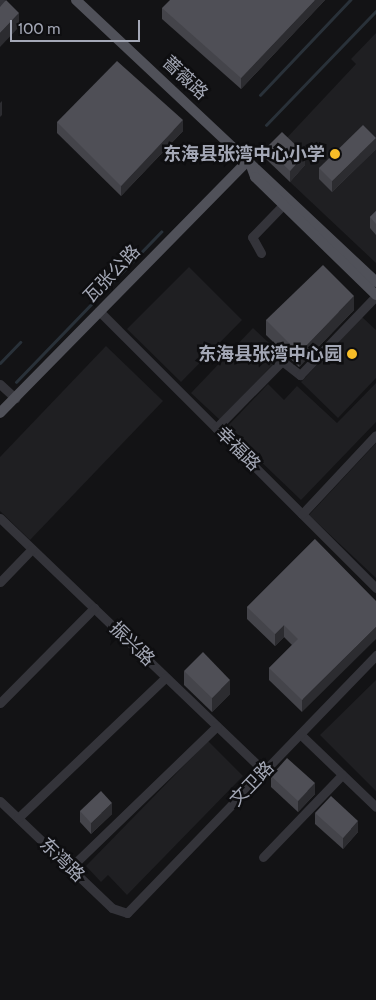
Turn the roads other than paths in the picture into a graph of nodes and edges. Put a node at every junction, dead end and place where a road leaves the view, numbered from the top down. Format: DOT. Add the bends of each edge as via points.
graph roads {
  1 [pos="76,0"];
  2 [pos="0,2"];
  3 [pos="0,10"];
  4 [pos="249,160"];
  5 [pos="282,206"];
  6 [pos="261,253"];
  7 [pos="376,282"];
  8 [pos="376,296"];
  9 [pos="99,311"];
  10 [pos="0,384"];
  11 [pos="14,398"];
  12 [pos="0,413"];
  13 [pos="216,428"];
  14 [pos="376,435"];
  15 [pos="302,514"];
  16 [pos="0,518"];
  17 [pos="32,549"];
  18 [pos="0,582"];
  19 [pos="376,588"];
  20 [pos="94,608"];
  21 [pos="376,655"];
  22 [pos="166,677"];
  23 [pos="0,703"];
  24 [pos="217,726"];
  25 [pos="300,734"];
  26 [pos="264,771"];
  27 [pos="342,775"];
  28 [pos="0,801"];
  29 [pos="376,807"];
  30 [pos="18,818"];
  31 [pos="263,857"];
  32 [pos="70,868"];
  33 [pos="127,913"];
  1 -- 4 [label="main road, 蔷薇路"];
  2 -- 3 [label="street" via="4,5"];
  4 -- 5 [label="main road, 蔷薇路" via="255,177"];
  4 -- 7 [label="main road, 蔷薇路"];
  4 -- 9 [label="main road, 瓦张公路"];
  5 -- 6 [label="street" via="252,237"];
  5 -- 8 [label="main road, 蔷薇路"];
  8 -- 13 [label="street" via="300,375 282,360"];
  9 -- 11 [label="main road, 瓦张公路"];
  9 -- 13 [label="street, 幸福路"];
  10 -- 11 [label="street"];
  11 -- 12 [label="main road, 瓦张公路"];
  13 -- 15 [label="street, 幸福路"];
  14 -- 15 [label="street"];
  15 -- 19 [label="street, 幸福路"];
  16 -- 17 [label="street, 振兴路"];
  17 -- 18 [label="street"];
  17 -- 20 [label="street, 振兴路"];
  20 -- 22 [label="street, 振兴路"];
  20 -- 23 [label="street"];
  21 -- 25 [label="street, 文卫路"];
  22 -- 24 [label="street, 振兴路"];
  22 -- 30 [label="street"];
  24 -- 26 [label="street, 振兴路"];
  24 -- 32 [label="street"];
  25 -- 26 [label="street, 文卫路"];
  25 -- 27 [label="street"];
  26 -- 33 [label="street, 文卫路"];
  27 -- 29 [label="street"];
  27 -- 31 [label="street"];
  28 -- 30 [label="street, 东湾路"];
  30 -- 32 [label="street, 东湾路"];
  32 -- 33 [label="street, 东湾路" via="112,908"];
}
